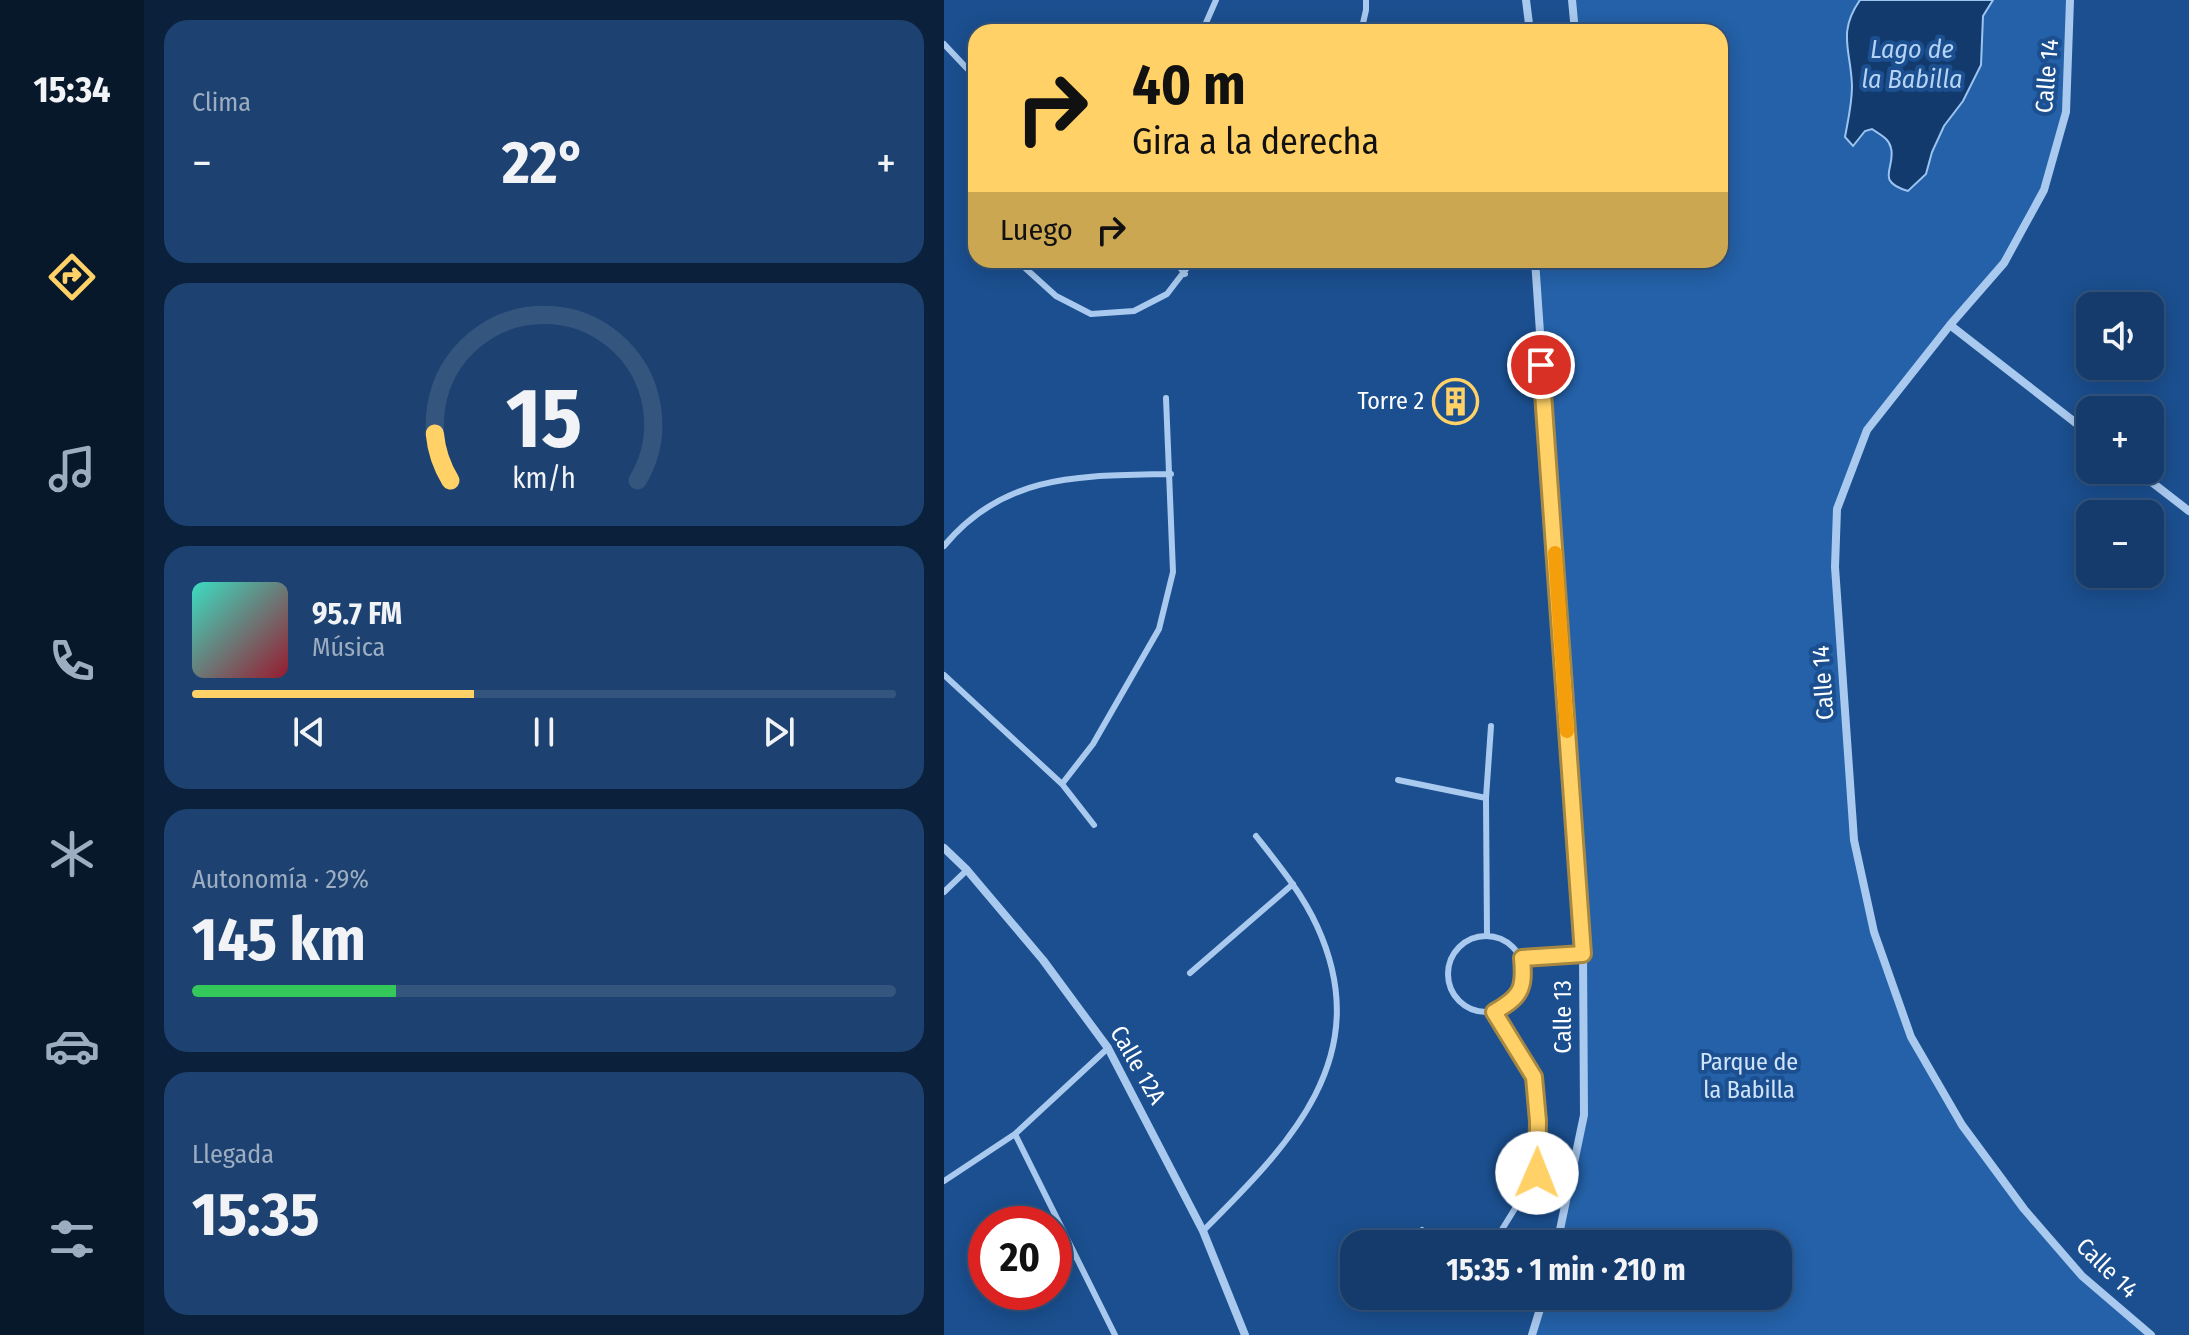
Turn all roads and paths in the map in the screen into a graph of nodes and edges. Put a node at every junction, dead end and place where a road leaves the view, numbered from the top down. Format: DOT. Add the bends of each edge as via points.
graph roads {
  1 [pos="1216,0"];
  2 [pos="1366,0"];
  3 [pos="1526,0"];
  4 [pos="1572,0"];
  5 [pos="2070,0"];
  6 [pos="1206,24"];
  7 [pos="1363,24"];
  8 [pos="1529,24"];
  9 [pos="1574,24"];
  10 [pos="944,44"];
  11 [pos="968,70"];
  12 [pos="1025,268"];
  13 [pos="1180,268"];
  14 [pos="1188,268"];
  15 [pos="1536,268"];
  16 [pos="1185,274"];
  17 [pos="1950,325"];
  18 [pos="1166,398"];
  19 [pos="2076,423"];
  20 [pos="1171,474"];
  21 [pos="2154,484"];
  22 [pos="2189,511"];
  23 [pos="944,546"];
  24 [pos="944,675"];
  25 [pos="1491,726"];
  26 [pos="1398,780"];
  27 [pos="1062,784"];
  28 [pos="1486,798"];
  29 [pos="1094,825"];
  30 [pos="1256,836"];
  31 [pos="944,848"];
  32 [pos="967,870"];
  33 [pos="1293,884"];
  34 [pos="944,892"];
  35 [pos="1487,936"];
  36 [pos="1583,954"];
  37 [pos="1522,958"];
  38 [pos="1190,973"];
  39 [pos="1494,1012"];
  40 [pos="1108,1048"];
  41 [pos="1015,1134"];
  42 [pos="944,1181"];
  43 [pos="1502,1230"];
  44 [pos="1560,1230"];
  45 [pos="1203,1231"];
  46 [pos="1540,1310"];
  47 [pos="1114,1333"];
  48 [pos="1103,1335"];
  49 [pos="1245,1335"];
  50 [pos="1532,1335"];
  51 [pos="2151,1335"];
  1 -- 6 [label="lane"];
  2 -- 7 [label="lane"];
  3 -- 8 [label="street"];
  4 -- 9 [label="street"];
  5 -- 17 [label="street, Calle 14" via="2066,112 2044,190 2004,263"];
  10 -- 11 [label="lane"];
  12 -- 16 [label="lane" via="1056,296 1091,314 1134,311 1167,294"];
  13 -- 16 [label="lane"];
  14 -- 16 [label="lane"];
  15 -- 36 [label="street, Calle 13"];
  17 -- 19 [label="street"];
  17 -- 51 [label="street, Calle 14" via="1867,430 1837,509 1835,567 1854,840 1874,932 1911,1037 1962,1125 2082,1276"];
  18 -- 20 [label="lane"];
  20 -- 23 [label="lane" via="1079,476 1041,483 1002,497"];
  20 -- 27 [label="lane" via="1173,572 1159,629 1093,744"];
  21 -- 22 [label="street"];
  24 -- 27 [label="lane"];
  25 -- 28 [label="lane"];
  26 -- 28 [label="lane"];
  27 -- 29 [label="lane"];
  28 -- 35 [label="lane"];
  30 -- 33 [label="lane"];
  31 -- 32 [label="street, Calle 12A"];
  32 -- 34 [label="lane"];
  32 -- 40 [label="street, Calle 12A"];
  33 -- 38 [label="lane"];
  33 -- 45 [label="lane" via="1317,926 1337,985 1337,1024 1328,1070 1308,1112"];
  35 -- 37 [label="lane" via="1507,942"];
  35 -- 39 [label="lane" via="1469,940 1454,952 1447,969 1449,988 1459,1003 1476,1012"];
  36 -- 37 [label="lane"];
  36 -- 44 [label="street, Calle 13" via="1584,1115"];
  37 -- 39 [label="lane" via="1524,981 1514,1001"];
  39 -- 43 [label="lane" via="1534,1077 1538,1121 1537,1173"];
  40 -- 41 [label="lane"];
  40 -- 45 [label="street, Calle 12A"];
  41 -- 42 [label="lane"];
  41 -- 47 [label="lane"];
  45 -- 49 [label="street, Calle 12A"];
  46 -- 50 [label="street"];
  47 -- 48 [label="lane"];
}
